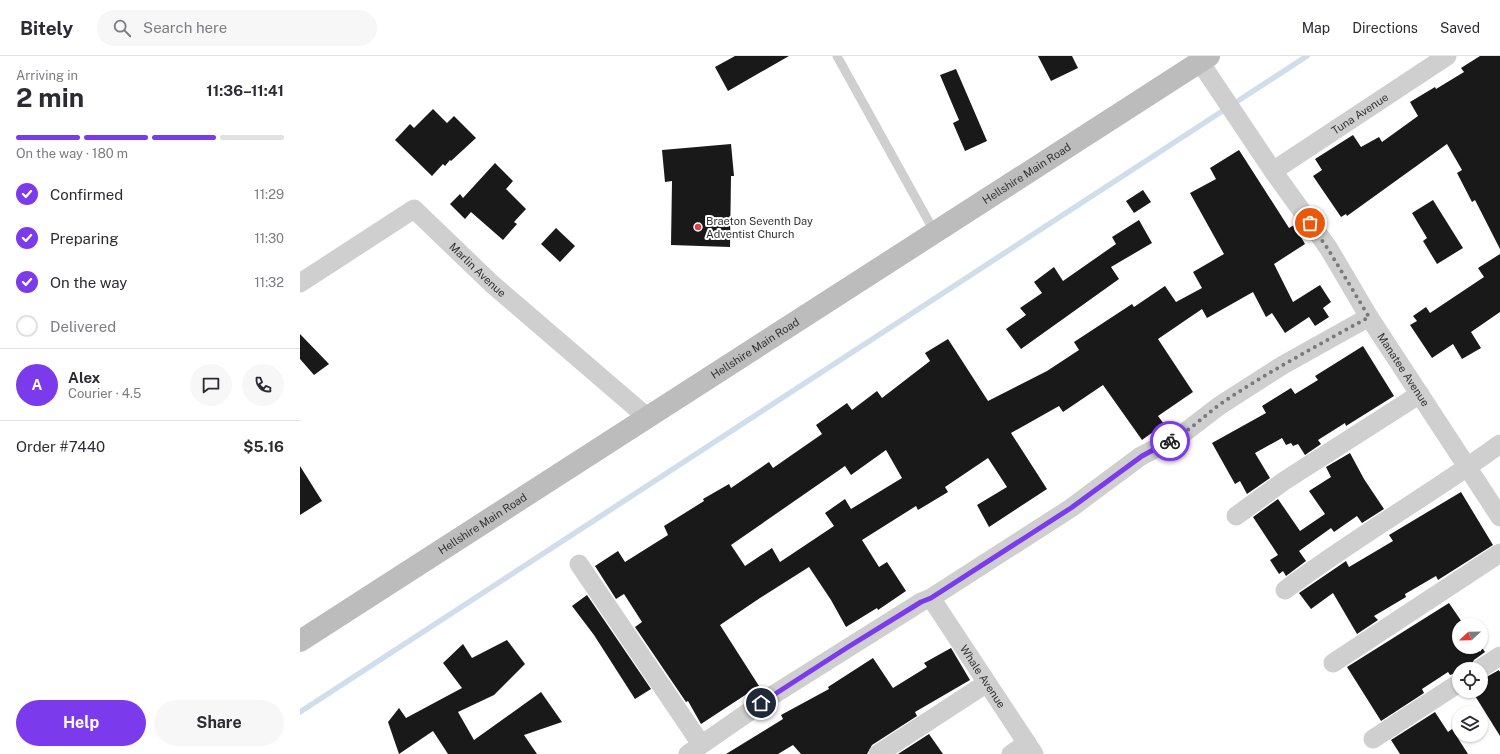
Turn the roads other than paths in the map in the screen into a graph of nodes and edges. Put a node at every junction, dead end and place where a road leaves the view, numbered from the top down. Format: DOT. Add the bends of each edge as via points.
graph roads {
  1 [pos="837,56"];
  2 [pos="1447,56"];
  3 [pos="1207,66"];
  4 [pos="1273,171"];
  5 [pos="934,231"];
  6 [pos="300,283"];
  7 [pos="1369,317"];
  8 [pos="1420,394"];
  9 [pos="648,418"];
  10 [pos="1500,444"];
  11 [pos="1467,468"];
  12 [pos="1236,516"];
  13 [pos="1500,517"];
  14 [pos="1500,552"];
  15 [pos="579,564"];
  16 [pos="1285,590"];
  17 [pos="931,598"];
  18 [pos="300,641"];
  19 [pos="1500,656"];
  20 [pos="1333,663"];
  21 [pos="1488,664"];
  22 [pos="987,684"];
  23 [pos="1452,688"];
  24 [pos="1373,739"];
  25 [pos="695,749"];
  26 [pos="1030,749"];
  27 [pos="878,754"];
  28 [pos="1011,754"];
  1 -- 5 [label="lane"];
  2 -- 4 [label="street, Tuna Avenue"];
  3 -- 4 [label="street, Manatee Avenue"];
  3 -- 5 [label="main road, Hellshire Main Road"];
  4 -- 7 [label="street, Manatee Avenue" via="1328,249"];
  5 -- 9 [label="main road, Hellshire Main Road"];
  6 -- 9 [label="street, Marlin Avenue" via="414,209 492,284"];
  7 -- 8 [label="street, Manatee Avenue"];
  7 -- 17 [label="street" via="1283,365 1219,406 1180,436 1142,456 1071,508"];
  8 -- 11 [label="street, Manatee Avenue"];
  8 -- 12 [label="street"];
  9 -- 18 [label="main road, Hellshire Main Road"];
  10 -- 11 [label="street"];
  11 -- 13 [label="street, Manatee Avenue"];
  11 -- 16 [label="street" via="1317,566"];
  14 -- 20 [label="street"];
  15 -- 25 [label="street"];
  17 -- 22 [label="street, Whale Avenue"];
  17 -- 25 [label="street" via="848,647"];
  19 -- 21 [label="street"];
  22 -- 26 [label="street, Whale Avenue"];
  22 -- 27 [label="street"];
  23 -- 24 [label="street"];
  26 -- 28 [label="street"];
}
